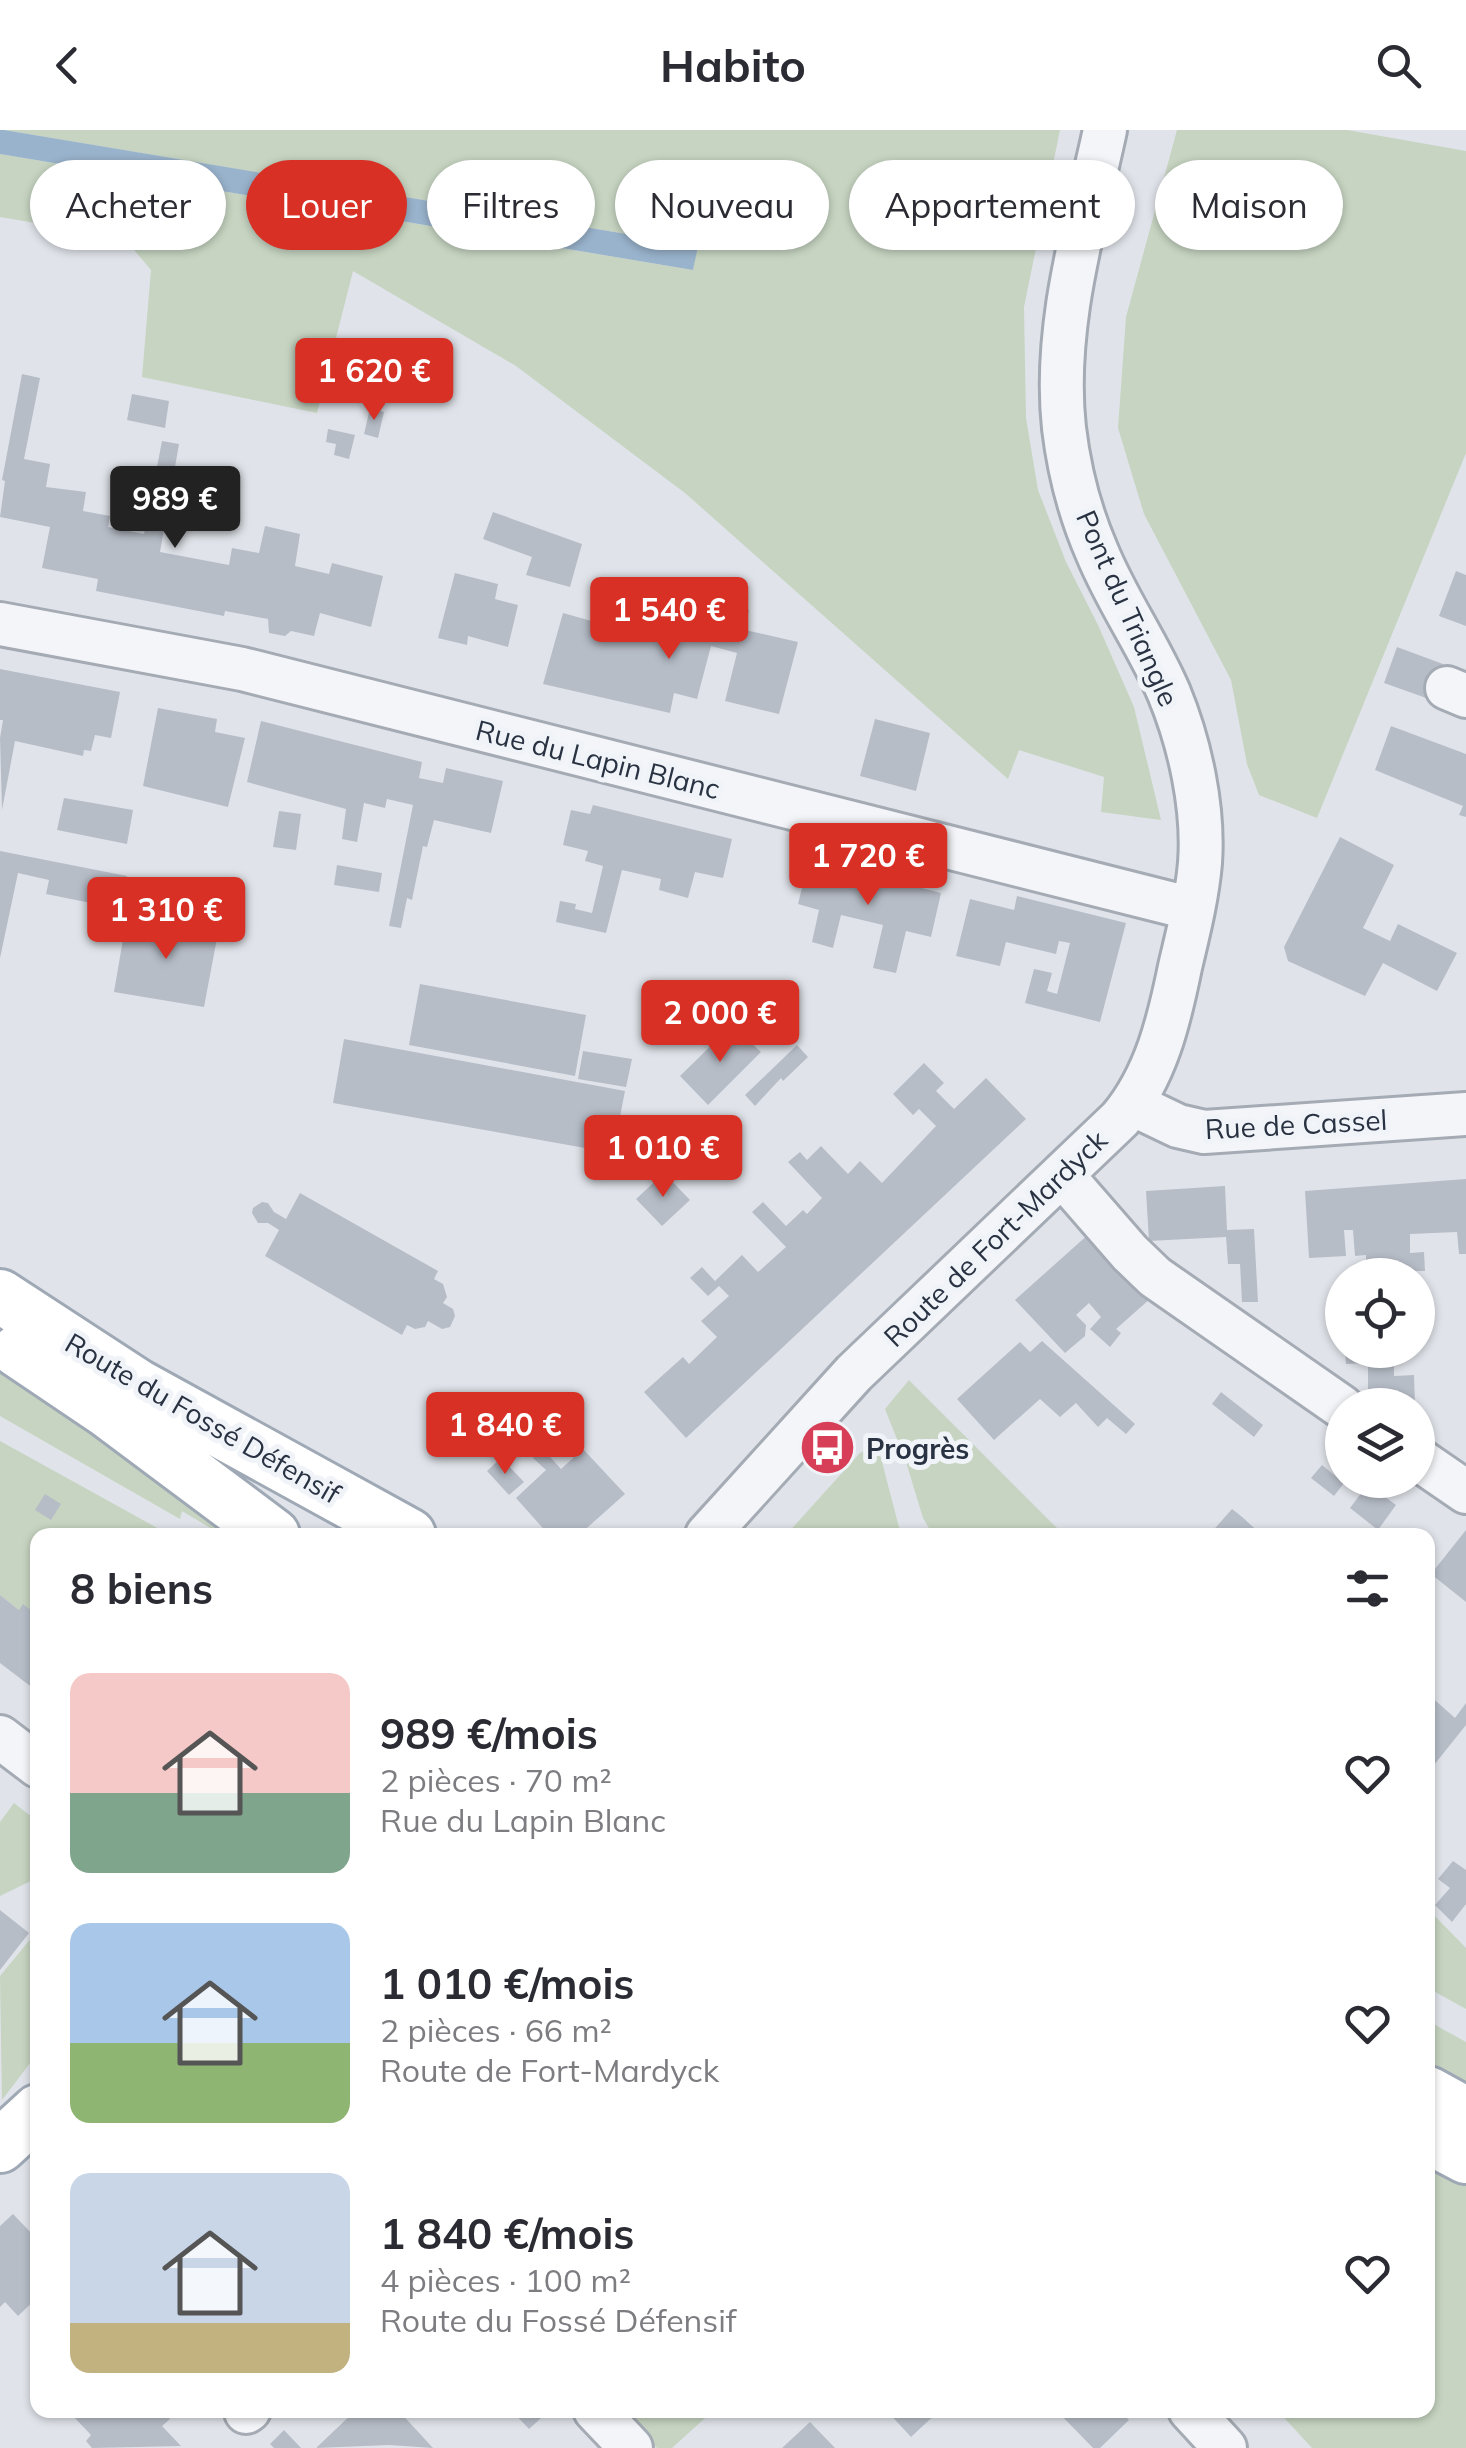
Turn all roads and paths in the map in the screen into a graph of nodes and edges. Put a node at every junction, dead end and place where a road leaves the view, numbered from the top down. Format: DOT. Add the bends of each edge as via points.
graph roads {
  1 [pos="1105,130"];
  2 [pos="0,624"];
  3 [pos="1193,910"];
  4 [pos="1132,1104"];
  5 [pos="1466,1114"];
  6 [pos="1063,1176"];
  7 [pos="0,1296"];
  8 [pos="0,1338"];
  9 [pos="1325,1395"];
  10 [pos="1435,1471"];
  11 [pos="1466,1492"];
  12 [pos="264,1528"];
  13 [pos="396,1528"];
  14 [pos="711,1528"];
  15 [pos="0,1737"];
  16 [pos="30,1760"];
  17 [pos="1435,2097"];
  18 [pos="1466,2114"];
  19 [pos="30,2118"];
  20 [pos="1435,2140"];
  21 [pos="0,2146"];
  22 [pos="1466,2158"];
  23 [pos="603,2418"];
  24 [pos="1197,2418"];
  25 [pos="631,2448"];
  26 [pos="1225,2448"];
  1 -- 3 [label="street, Pont du Triangle" via="1068,309 1064,426 1097,554 1180,726 1200,824"];
  2 -- 3 [label="street, Rue du Lapin Blanc" via="242,669"];
  3 -- 4 [label="street, Route de Fort-Mardyck" via="1171,1010"];
  4 -- 5 [label="street, Rue de Cassel" via="1204,1132"];
  4 -- 6 [label="street, Route de Fort-Mardyck"];
  6 -- 9 [label="street" via="1155,1277"];
  6 -- 14 [label="street, Route de Fort-Mardyck" via="854,1373"];
  7 -- 13 [label="main road, Route du Fossé Défensif" via="138,1386"];
  8 -- 12 [label="main road, Route du Fossé Défensif"];
  10 -- 11 [label="street"];
  15 -- 16 [label="street"];
  17 -- 18 [label="main road"];
  19 -- 21 [label="main road"];
  20 -- 22 [label="main road"];
  23 -- 25 [label="street"];
  24 -- 26 [label="street"];
}
